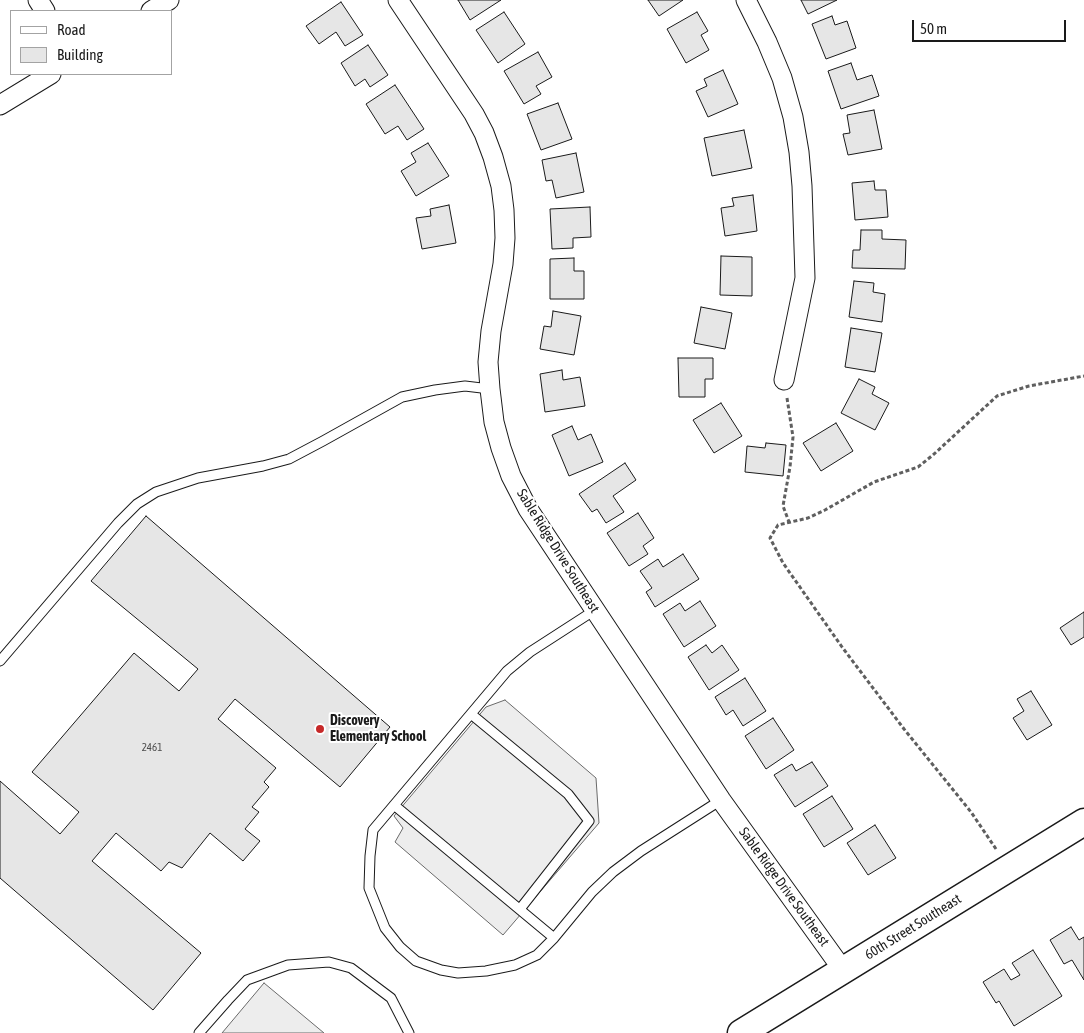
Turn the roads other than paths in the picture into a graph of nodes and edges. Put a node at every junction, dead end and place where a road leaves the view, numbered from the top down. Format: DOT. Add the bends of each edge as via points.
graph roads {
  1 [pos="169,0"];
  2 [pos="398,0"];
  3 [pos="746,0"];
  4 [pos="153,10"];
  5 [pos="49,75"];
  6 [pos="0,105"];
  7 [pos="784,380"];
  8 [pos="490,389"];
  9 [pos="595,610"];
  10 [pos="0,661"];
  11 [pos="471,714"];
  12 [pos="721,800"];
  13 [pos="394,805"];
  14 [pos="1084,822"];
  15 [pos="520,909"];
  16 [pos="554,938"];
  17 [pos="843,970"];
  18 [pos="199,1033"];
  19 [pos="409,1033"];
  20 [pos="741,1033"];
  1 -- 4 [label="street"];
  2 -- 8 [label="street, Sable Ridge Drive Southeast" via="474,114 484,133 501,186 505,238 491,331"];
  3 -- 7 [label="street" via="782,78 794,117 799,152 805,278"];
  5 -- 6 [label="street"];
  8 -- 9 [label="street, Sable Ridge Drive Southeast" via="494,422 511,476 528,509"];
  8 -- 10 [label="lane" via="465,386 402,397 289,459 198,478 156,492 137,504 118,524"];
  9 -- 11 [label="lane" via="530,652 507,671"];
  9 -- 12 [label="street, Sable Ridge Drive Southeast"];
  11 -- 13 [label="lane"];
  11 -- 15 [label="lane" via="568,794 589,821"];
  12 -- 16 [label="lane" via="613,872"];
  12 -- 17 [label="street, Sable Ridge Drive Southeast"];
  13 -- 15 [label="lane"];
  13 -- 16 [label="lane" via="373,830 369,888 385,928 416,961 458,973 486,971 515,965 537,955"];
  14 -- 17 [label="main road, 60th Street Southeast"];
  15 -- 16 [label="lane"];
  17 -- 20 [label="main road, 60th Street Southeast"];
  18 -- 19 [label="lane" via="247,980 288,965 330,962 351,968 391,998"];
}
